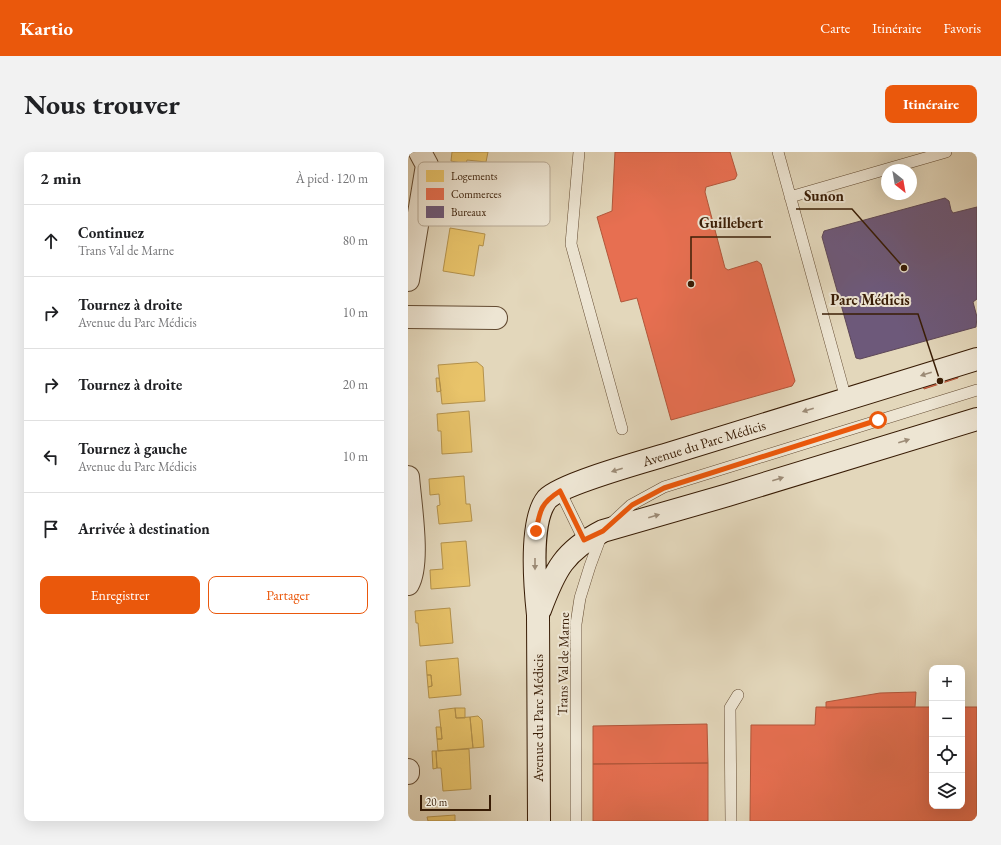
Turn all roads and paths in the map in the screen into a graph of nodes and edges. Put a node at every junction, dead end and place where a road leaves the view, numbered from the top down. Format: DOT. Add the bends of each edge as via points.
graph roads {
  1 [pos="420,152"];
  2 [pos="579,152"];
  3 [pos="778,152"];
  4 [pos="946,152"];
  5 [pos="425,162"];
  6 [pos="790,197"];
  7 [pos="418,219"];
  8 [pos="408,280"];
  9 [pos="408,317"];
  10 [pos="496,318"];
  11 [pos="977,359"];
  12 [pos="977,390"];
  13 [pos="846,399"];
  14 [pos="977,419"];
  15 [pos="622,429"];
  16 [pos="408,477"];
  17 [pos="560,491"];
  18 [pos="593,536"];
  19 [pos="408,584"];
  20 [pos="538,615"];
  21 [pos="738,695"];
  22 [pos="539,821"];
  23 [pos="576,821"];
  24 [pos="731,821"];
  1 -- 5 [label="street"];
  2 -- 15 [label="lane" via="571,244"];
  3 -- 6 [label="lane"];
  4 -- 6 [label="lane"];
  6 -- 13 [label="lane"];
  7 -- 8 [label="street"];
  9 -- 10 [label="street"];
  11 -- 13 [label="street, Avenue du Parc Médicis, one-way"];
  12 -- 18 [label="lane, Trans Val de Marne" via="664,488 632,505"];
  13 -- 17 [label="street, Avenue du Parc Médicis, one-way" via="629,466"];
  18 -- 14 [label="street, Avenue du Parc Médicis, one-way"];
  16 -- 19 [label="street" via="414,556"];
  17 -- 18 [label="lane"];
  17 -- 20 [label="street, Avenue du Parc Médicis, one-way" via="548,498 541,508 536,531 535,585"];
  18 -- 20 [label="street, Avenue du Parc Médicis" via="564,559 552,579"];
  18 -- 23 [label="lane, Trans Val de Marne" via="590,566 580,598 576,624"];
  20 -- 22 [label="street, Avenue du Parc Médicis"];
  21 -- 24 [label="lane" via="730,708"];
}
